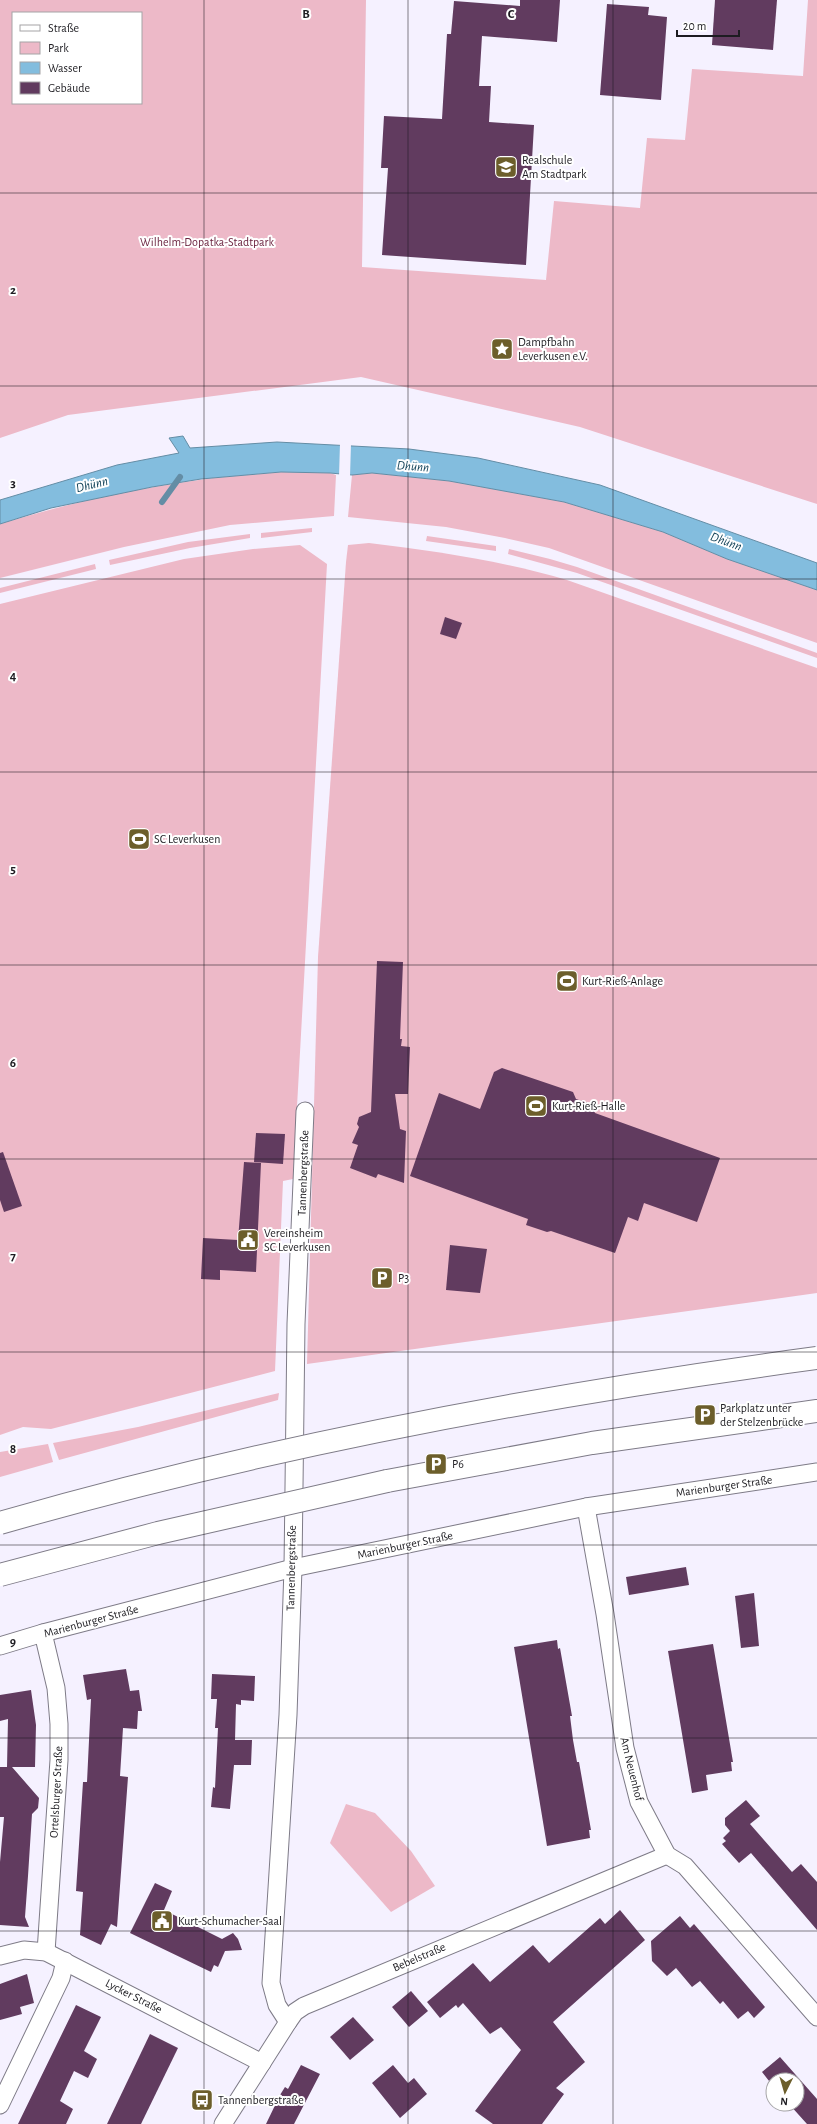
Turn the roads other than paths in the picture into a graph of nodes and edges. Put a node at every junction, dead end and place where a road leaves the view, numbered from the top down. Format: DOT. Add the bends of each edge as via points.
graph roads {
  1 [pos="305,1111"];
  2 [pos="817,1358"];
  3 [pos="817,1411"];
  4 [pos="817,1472"];
  5 [pos="586,1507"];
  6 [pos="0,1523"];
  7 [pos="293,1568"];
  8 [pos="0,1574"];
  9 [pos="44,1633"];
  10 [pos="0,1646"];
  11 [pos="668,1855"];
  12 [pos="46,1952"];
  13 [pos="0,1956"];
  14 [pos="66,1961"];
  15 [pos="817,2017"];
  16 [pos="288,2022"];
  17 [pos="262,2063"];
  18 [pos="0,2104"];
  19 [pos="223,2124"];
  1 -- 7 [label="street, Tannenbergstraße" via="296,1324"];
  2 -- 6 [label="highway, bridge" via="608,1388 376,1431 147,1484"];
  3 -- 8 [label="highway, bridge" via="599,1442 387,1481 158,1533"];
  4 -- 5 [label="street, Marienburger Straße"];
  5 -- 7 [label="street, Marienburger Straße"];
  5 -- 11 [label="street, Am Neuenhof" via="625,1748 639,1802"];
  7 -- 9 [label="street, Marienburger Straße"];
  7 -- 16 [label="street, Tannenbergstraße" via="288,1715 271,1983 277,2005"];
  9 -- 10 [label="street, Marienburger Straße"];
  9 -- 12 [label="street, Ortelsburger Straße" via="56,1688 59,1731"];
  11 -- 15 [label="street, Am Neuenhof" via="685,1866"];
  11 -- 16 [label="street, Bebelstraße" via="304,2006 295,2012"];
  12 -- 13 [label="street, Lycker Straße" via="24,1950"];
  12 -- 14 [label="street, Lycker Straße"];
  14 -- 17 [label="street, Lycker Straße"];
  14 -- 18 [label="street" via="61,1978"];
  16 -- 17 [label="street, Bebelstraße"];
  17 -- 19 [label="street, Bebelstraße"];
}
